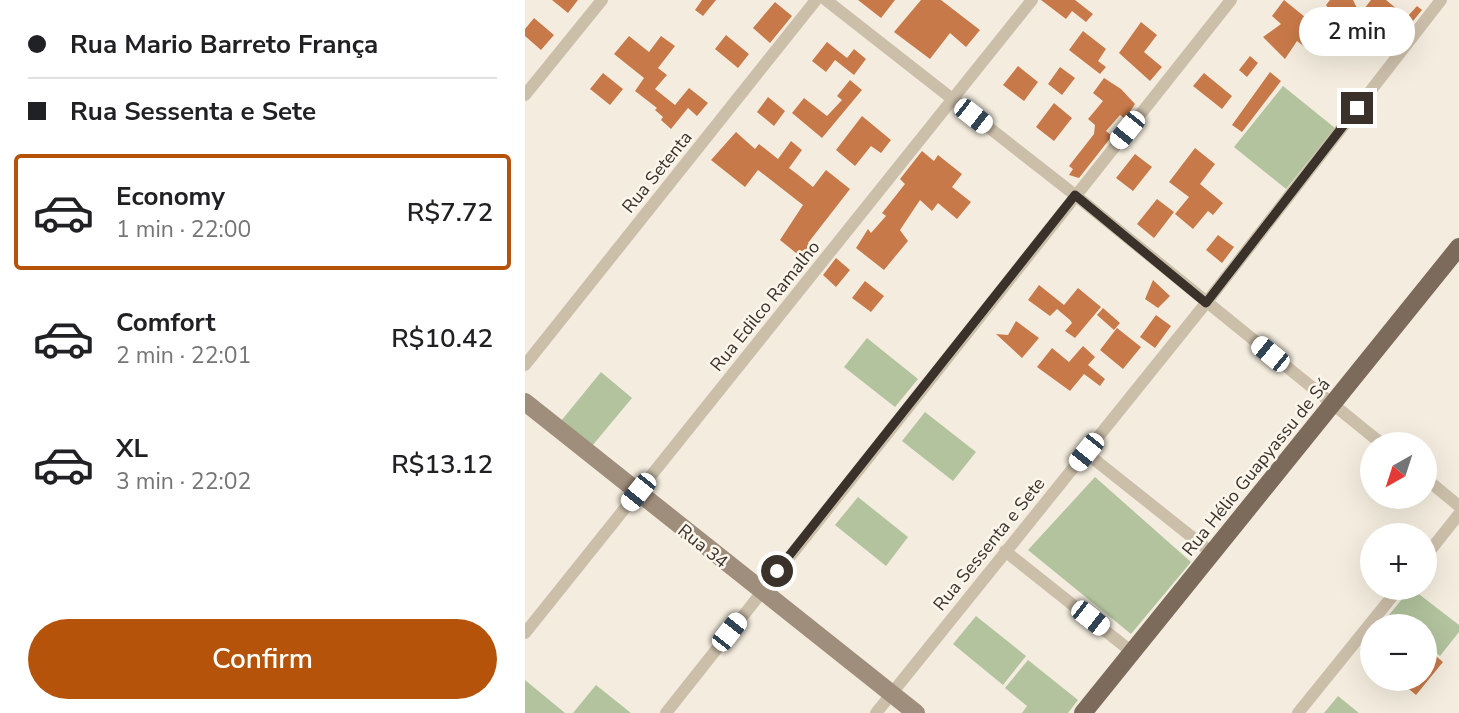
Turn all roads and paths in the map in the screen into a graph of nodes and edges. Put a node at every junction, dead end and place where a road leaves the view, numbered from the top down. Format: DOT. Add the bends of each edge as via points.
graph roads {
  1 [pos="602,0"];
  2 [pos="816,0"];
  3 [pos="826,0"];
  4 [pos="1032,0"];
  5 [pos="1231,0"];
  6 [pos="1441,0"];
  7 [pos="525,95"];
  8 [pos="953,100"];
  9 [pos="1075,195"];
  10 [pos="1459,247"];
  11 [pos="1206,303"];
  12 [pos="525,365"];
  13 [pos="525,402"];
  14 [pos="1334,405"];
  15 [pos="1368,432"];
  16 [pos="1086,452"];
  17 [pos="1437,488"];
  18 [pos="638,492"];
  19 [pos="1459,506"];
  20 [pos="1459,514"];
  21 [pos="1437,542"];
  22 [pos="1005,551"];
  23 [pos="1212,553"];
  24 [pos="760,592"];
  25 [pos="1389,600"];
  26 [pos="525,633"];
  27 [pos="1132,652"];
  28 [pos="891,694"];
  29 [pos="666,713"];
  30 [pos="876,713"];
  31 [pos="916,713"];
  32 [pos="1083,713"];
  33 [pos="1298,713"];
  1 -- 7 [label="street"];
  2 -- 12 [label="street, Rua Setenta"];
  3 -- 8 [label="street"];
  4 -- 8 [label="street, Rua Edilco Ramalho"];
  5 -- 9 [label="street"];
  6 -- 11 [label="street, Rua Sessenta e Sete"];
  8 -- 9 [label="street"];
  8 -- 18 [label="street, Rua Edilco Ramalho"];
  9 -- 11 [label="street"];
  9 -- 24 [label="street"];
  10 -- 14 [label="main road, Rua Hélio Guapyassu de Sá"];
  11 -- 14 [label="street"];
  11 -- 16 [label="street, Rua Sessenta e Sete"];
  13 -- 18 [label="street, Rua 34"];
  14 -- 15 [label="street"];
  14 -- 23 [label="main road, Rua Hélio Guapyassu de Sá"];
  16 -- 22 [label="street, Rua Sessenta e Sete"];
  16 -- 23 [label="street"];
  17 -- 19 [label="street"];
  18 -- 24 [label="street, Rua 34"];
  18 -- 26 [label="street, Rua Edilco Ramalho"];
  20 -- 21 [label="street"];
  22 -- 27 [label="street"];
  22 -- 28 [label="street, Rua Sessenta e Sete"];
  23 -- 27 [label="main road, Rua Hélio Guapyassu de Sá"];
  24 -- 28 [label="street, Rua 34"];
  24 -- 29 [label="street"];
  25 -- 33 [label="street"];
  27 -- 32 [label="main road, Rua Hélio Guapyassu de Sá"];
  28 -- 30 [label="street, Rua Sessenta e Sete"];
  28 -- 31 [label="street, Rua 34"];
}
